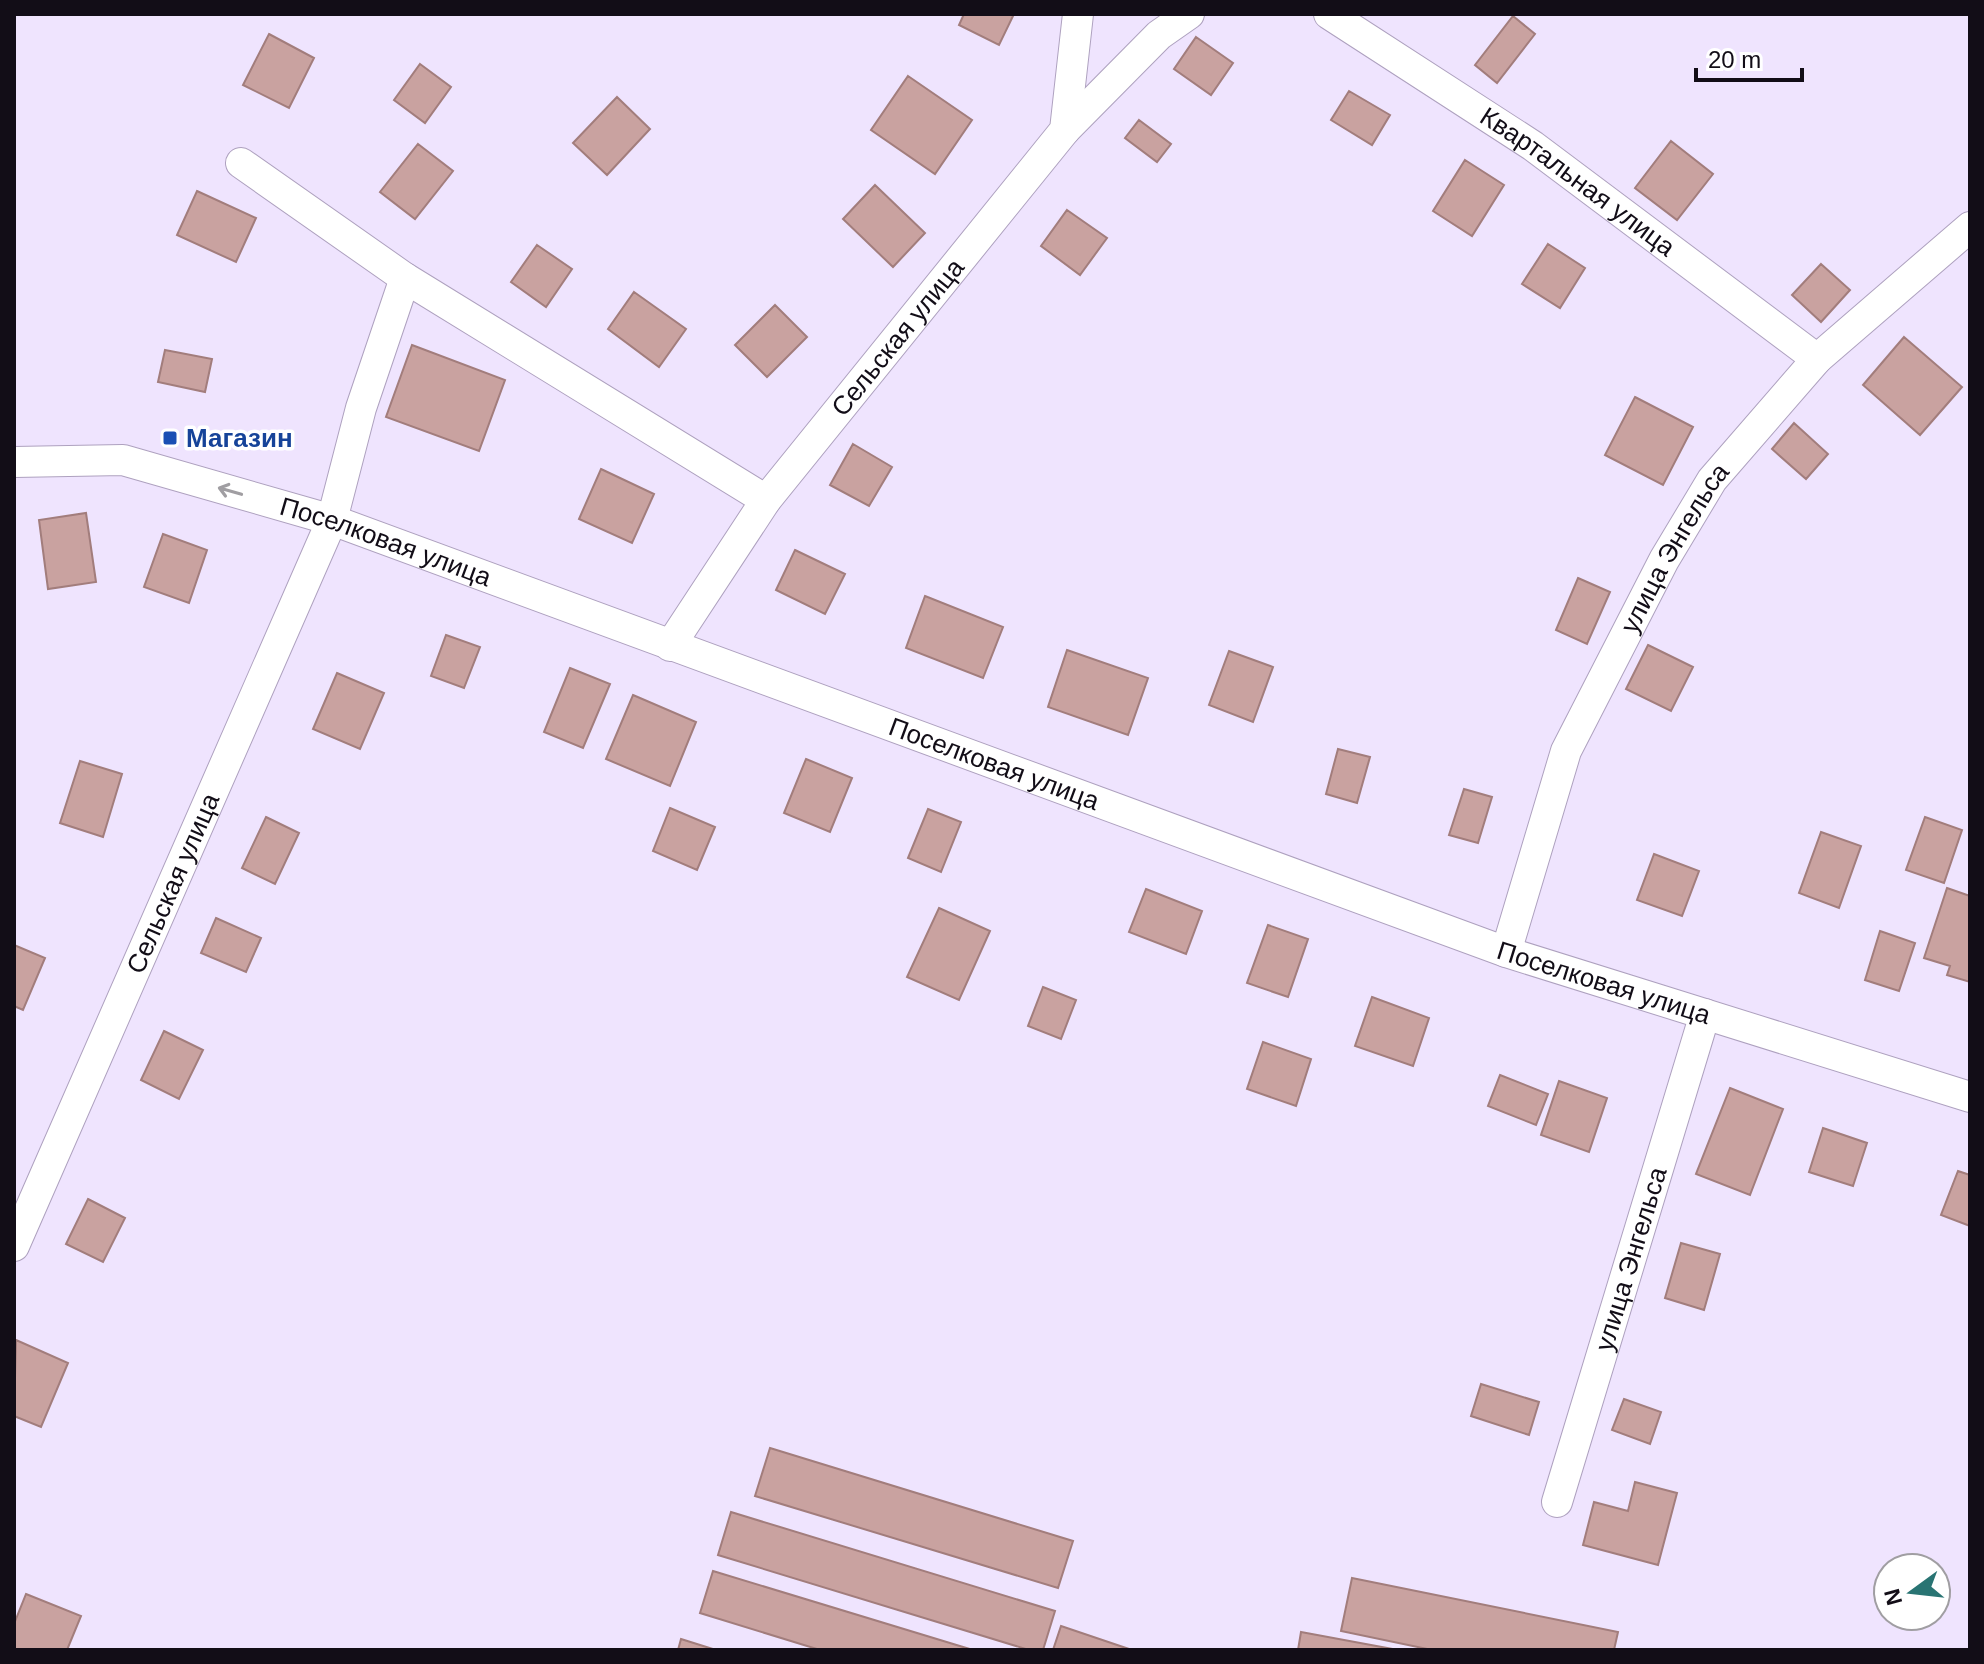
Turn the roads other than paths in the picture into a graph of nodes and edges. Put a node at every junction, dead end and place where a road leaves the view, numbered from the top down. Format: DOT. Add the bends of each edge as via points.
graph roads {
  1 [pos="1078,14"];
  2 [pos="1189,14"];
  3 [pos="1329,14"];
  4 [pos="1065,130"];
  5 [pos="241,163"];
  6 [pos="1970,227"];
  7 [pos="405,278"];
  8 [pos="1817,359"];
  9 [pos="14,462"];
  10 [pos="766,500"];
  11 [pos="332,520"];
  12 [pos="670,646"];
  13 [pos="1506,952"];
  14 [pos="1705,1014"];
  15 [pos="1970,1097"];
  16 [pos="14,1246"];
  17 [pos="1557,1502"];
  1 -- 4 [label="street"];
  2 -- 4 [label="street" via="1159,35"];
  3 -- 8 [label="street, Квартальная улица" via="1533,146"];
  4 -- 10 [label="street, Сельская улица"];
  5 -- 7 [label="street"];
  6 -- 8 [label="street, улица Энгельса"];
  7 -- 10 [label="street"];
  7 -- 11 [label="street, Сельская улица" via="361,408"];
  8 -- 13 [label="street, улица Энгельса" via="1712,480 1664,560 1566,751"];
  11 -- 9 [label="street, Поселковая улица, one-way" via="123,460"];
  10 -- 12 [label="street, Сельская улица"];
  11 -- 12 [label="street, Поселковая улица"];
  11 -- 16 [label="street, Сельская улица"];
  12 -- 13 [label="street, Поселковая улица"];
  13 -- 14 [label="street, Поселковая улица"];
  14 -- 15 [label="street, Поселковая улица"];
  14 -- 17 [label="street, улица Энгельса"];
}
